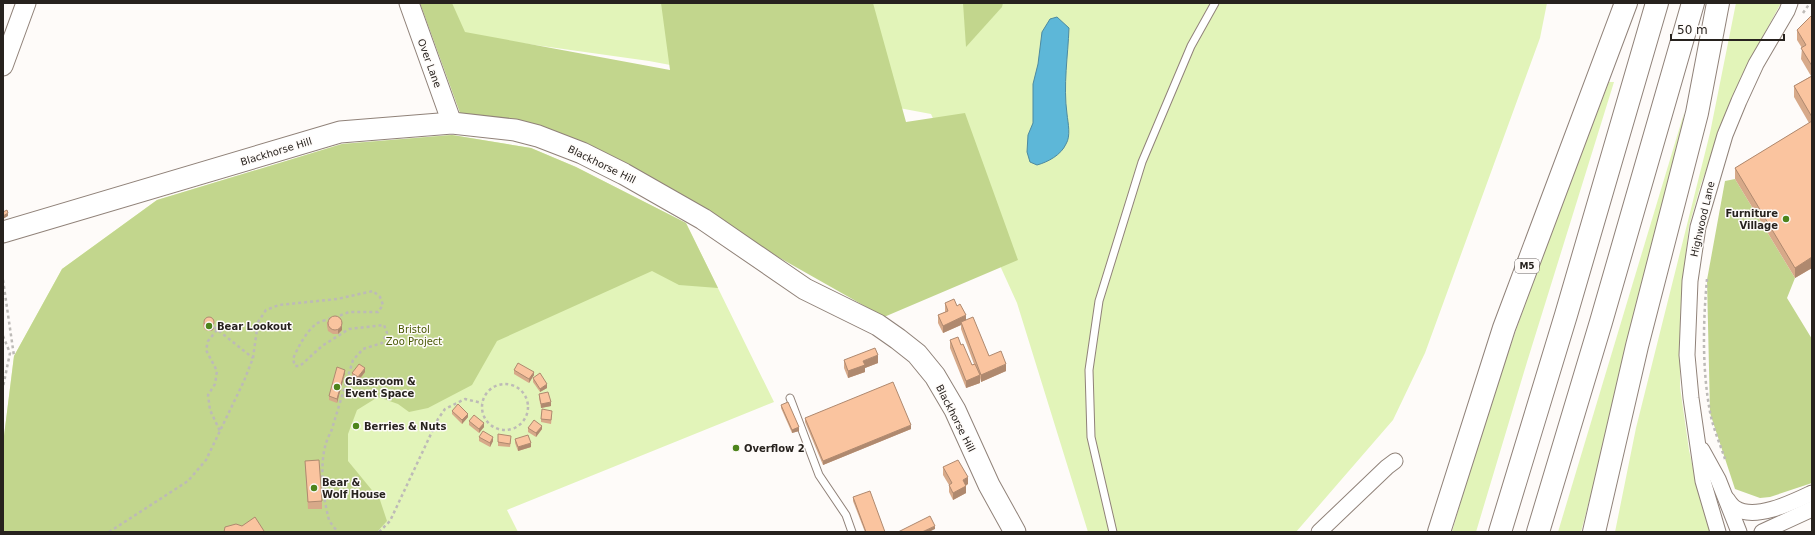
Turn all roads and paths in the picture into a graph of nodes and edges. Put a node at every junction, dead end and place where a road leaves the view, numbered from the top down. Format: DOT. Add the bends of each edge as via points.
graph roads {
  1 [pos="26,3"];
  2 [pos="409,3"];
  3 [pos="1215,3"];
  4 [pos="1626,3"];
  5 [pos="1657,3"];
  6 [pos="1693,3"];
  7 [pos="1718,3"];
  8 [pos="1810,3"];
  9 [pos="1794,8"];
  10 [pos="3,66"];
  11 [pos="452,123"];
  12 [pos="3,232"];
  13 [pos="1708,272"];
  14 [pos="3,280"];
  15 [pos="214,327"];
  16 [pos="217,330"];
  17 [pos="3,336"];
  18 [pos="14,356"];
  19 [pos="253,358"];
  20 [pos="3,387"];
  21 [pos="790,398"];
  22 [pos="482,403"];
  23 [pos="220,432"];
  24 [pos="1699,444"];
  25 [pos="1395,461"];
  26 [pos="1728,466"];
  27 [pos="1812,493"];
  28 [pos="1726,498"];
  29 [pos="1812,509"];
  30 [pos="1718,531"];
  31 [pos="1766,531"];
  32 [pos="109,532"];
  33 [pos="338,532"];
  34 [pos="379,532"];
  35 [pos="852,532"];
  36 [pos="1015,532"];
  37 [pos="1113,532"];
  38 [pos="1319,532"];
  39 [pos="1439,532"];
  40 [pos="1500,532"];
  41 [pos="1538,532"];
  42 [pos="1594,532"];
  43 [pos="1739,532"];
  1 -- 10 [label="street"];
  2 -- 11 [label="street, Over Lane"];
  3 -- 37 [label="lane" via="1191,46 1142,162 1099,301 1089,370 1091,437"];
  4 -- 39 [label="highway, M5" via="1504,328"];
  5 -- 40 [label="highway"];
  6 -- 41 [label="highway"];
  7 -- 42 [label="highway" via="1697,113 1637,346"];
  8 -- 9 [label="path"];
  9 -- 24 [label="street, Highwood Lane" via="1756,64 1739,101 1723,142 1698,227 1690,281 1687,354"];
  11 -- 12 [label="main road, Blackhorse Hill" via="340,132"];
  11 -- 36 [label="main road, Blackhorse Hill" via="515,130 582,152 703,219 805,289 878,325 898,339 917,354 935,376 955,410 989,485"];
  13 -- 26 [label="path" via="1706,378 1710,413"];
  14 -- 18 [label="path"];
  15 -- 16 [label="path"];
  16 -- 19 [label="path"];
  16 -- 23 [label="path" via="208,341 206,350 217,371 215,384 208,395 210,410"];
  17 -- 20 [label="path" via="10,353"];
  19 -- 23 [label="path"];
  19 -- 33 [label="path" via="258,322 266,310 279,305 337,299 373,291 380,296 383,305 378,312 349,312 317,323 293,359 295,366 300,366 322,346 349,329 384,326 387,333 382,342 363,349 353,360 331,432 325,441 322,458 328,518"];
  21 -- 35 [label="lane" via="819,475 846,515"];
  22 -- 22 [label="path" via="482,412 486,420 500,430 510,430 518,426 524,420 527,411 524,394 509,384 500,384 492,388"];
  22 -- 34 [label="path" via="465,400 445,410 438,419 390,521"];
  23 -- 32 [label="path" via="206,460 188,481"];
  24 -- 28 [label="street, Highwood Lane"];
  24 -- 30 [label="street, Highwood Lane" via="1703,481"];
  25 -- 38 [label="street"];
  27 -- 28 [label="street" via="1759,513 1736,508"];
  28 -- 43 [label="street, Highwood Lane"];
  29 -- 31 [label="street"];
}
